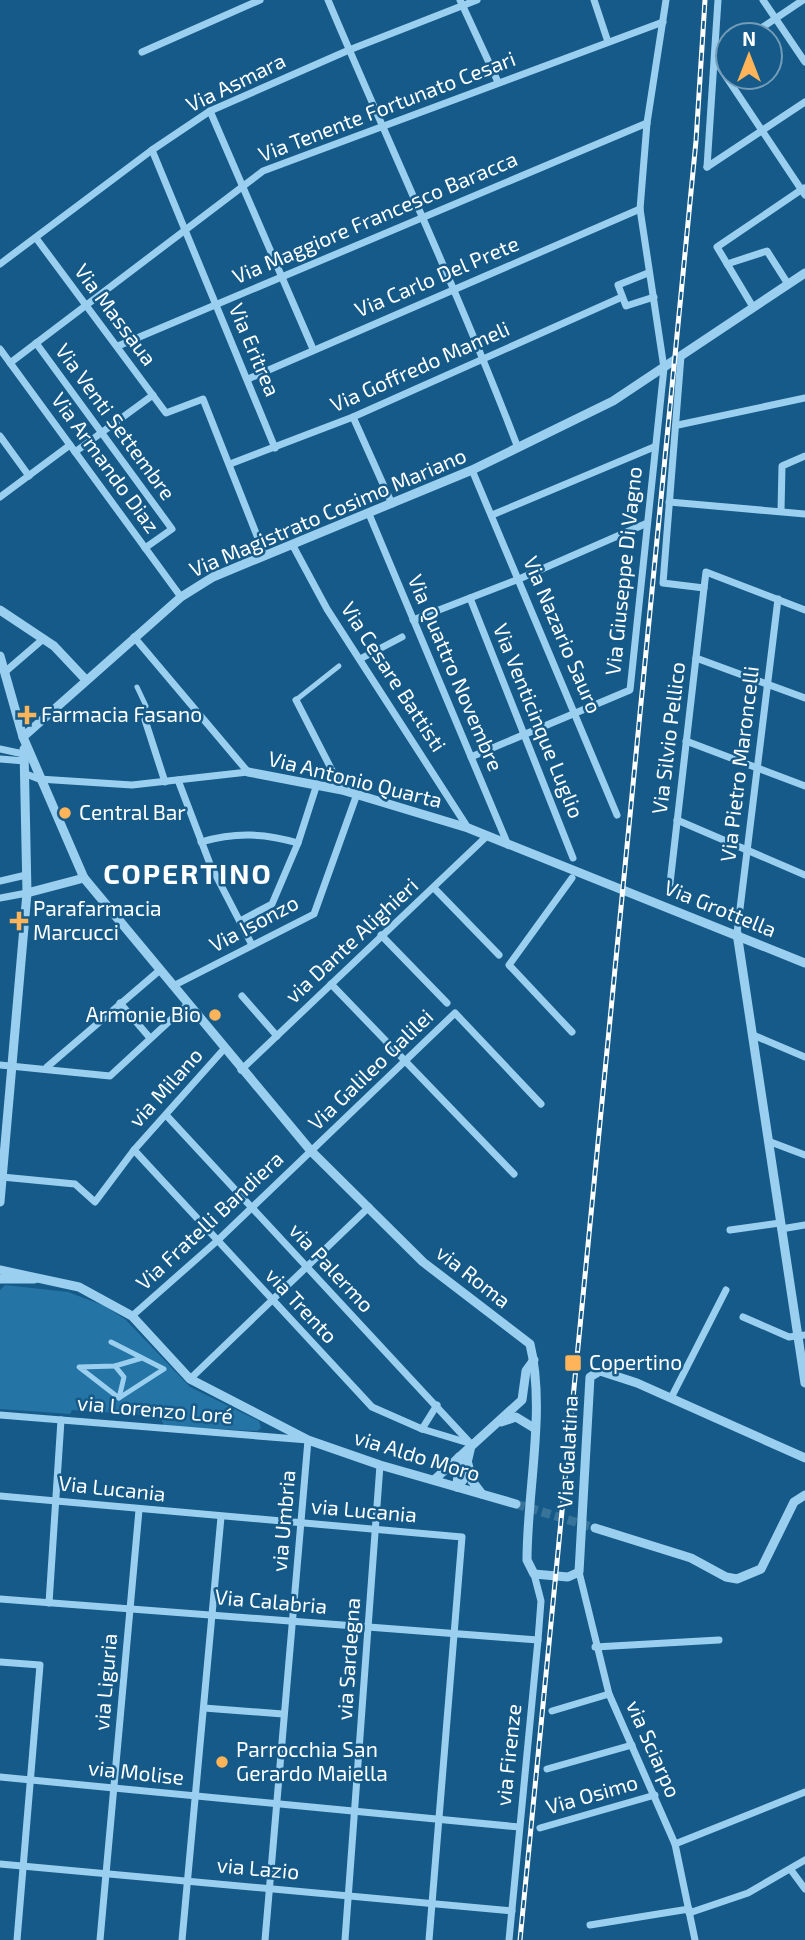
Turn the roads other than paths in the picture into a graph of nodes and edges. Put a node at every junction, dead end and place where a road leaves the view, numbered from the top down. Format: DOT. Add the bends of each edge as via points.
graph roads {
  1 [pos="260,0"];
  2 [pos="328,0"];
  3 [pos="477,0"];
  4 [pos="594,0"];
  5 [pos="666,0"];
  6 [pos="718,0"];
  7 [pos="763,0"];
  8 [pos="803,0"];
  9 [pos="461,3"];
  10 [pos="776,19"];
  11 [pos="717,21"];
  12 [pos="773,21"];
  13 [pos="663,22"];
  14 [pos="608,41"];
  15 [pos="349,50"];
  16 [pos="142,52"];
  17 [pos="805,62"];
  18 [pos="714,72"];
  19 [pos="498,82"];
  20 [pos="736,91"];
  21 [pos="805,102"];
  22 [pos="210,111"];
  23 [pos="647,124"];
  24 [pos="381,127"];
  25 [pos="762,130"];
  26 [pos="152,150"];
  27 [pos="243,185"];
  28 [pos="804,191"];
  29 [pos="640,209"];
  30 [pos="423,218"];
  31 [pos="185,230"];
  32 [pos="36,238"];
  33 [pos="0,264"];
  34 [pos="727,264"];
  35 [pos="648,273"];
  36 [pos="805,273"];
  37 [pos="280,277"];
  38 [pos="788,284"];
  39 [pos="454,290"];
  40 [pos="622,297"];
  41 [pos="654,297"];
  42 [pos="85,305"];
  43 [pos="215,305"];
  44 [pos="753,307"];
  45 [pos="36,343"];
  46 [pos="118,346"];
  47 [pos="0,349"];
  48 [pos="313,349"];
  49 [pos="484,359"];
  50 [pos="677,359"];
  51 [pos="10,363"];
  52 [pos="664,368"];
  53 [pos="248,379"];
  54 [pos="153,395"];
  55 [pos="805,398"];
  56 [pos="353,417"];
  57 [pos="678,425"];
  58 [pos="101,432"];
  59 [pos="0,436"];
  60 [pos="654,447"];
  61 [pos="73,448"];
  62 [pos="275,448"];
  63 [pos="518,448"];
  64 [pos="805,456"];
  65 [pos="230,464"];
  66 [pos="472,470"];
  67 [pos="29,476"];
  68 [pos="0,497"];
  69 [pos="669,502"];
  70 [pos="392,504"];
  71 [pos="781,511"];
  72 [pos="369,514"];
  73 [pos="805,514"];
  74 [pos="492,515"];
  75 [pos="645,524"];
  76 [pos="292,544"];
  77 [pos="145,548"];
  78 [pos="264,556"];
  79 [pos="519,579"];
  80 [pos="704,588"];
  81 [pos="181,597"];
  82 [pos="470,598"];
  83 [pos="778,599"];
  84 [pos="805,610"];
  85 [pos="1,611"];
  86 [pos="413,620"];
  87 [pos="134,637"];
  88 [pos="402,637"];
  89 [pos="42,640"];
  90 [pos="0,656"];
  91 [pos="696,658"];
  92 [pos="360,659"];
  93 [pos="340,666"];
  94 [pos="6,671"];
  95 [pos="86,680"];
  96 [pos="767,683"];
  97 [pos="137,687"];
  98 [pos="805,698"];
  99 [pos="296,700"];
  100 [pos="146,706"];
  101 [pos="577,713"];
  102 [pos="145,720"];
  103 [pos="523,735"];
  104 [pos="23,737"];
  105 [pos="686,741"];
  106 [pos="0,749"];
  107 [pos="27,757"];
  108 [pos="471,757"];
  109 [pos="0,759"];
  110 [pos="757,767"];
  111 [pos="248,772"];
  112 [pos="26,774"];
  113 [pos="178,780"];
  114 [pos="41,782"];
  115 [pos="165,782"];
  116 [pos="317,784"];
  117 [pos="27,786"];
  118 [pos="805,786"];
  119 [pos="342,790"];
  120 [pos="357,794"];
  121 [pos="617,815"];
  122 [pos="677,820"];
  123 [pos="468,828"];
  124 [pos="487,836"];
  125 [pos="201,842"];
  126 [pos="298,843"];
  127 [pos="508,845"];
  128 [pos="747,849"];
  129 [pos="573,858"];
  130 [pos="805,874"];
  131 [pos="26,875"];
  132 [pos="84,877"];
  133 [pos="572,878"];
  134 [pos="0,881"];
  135 [pos="623,887"];
  136 [pos="434,888"];
  137 [pos="669,892"];
  138 [pos="27,893"];
  139 [pos="0,898"];
  140 [pos="240,921"];
  141 [pos="737,933"];
  142 [pos="381,935"];
  143 [pos="252,945"];
  144 [pos="499,954"];
  145 [pos="805,962"];
  146 [pos="160,970"];
  147 [pos="331,984"];
  148 [pos="173,986"];
  149 [pos="242,996"];
  150 [pos="121,1003"];
  151 [pos="447,1003"];
  152 [pos="188,1004"];
  153 [pos="572,1032"];
  154 [pos="752,1035"];
  155 [pos="277,1036"];
  156 [pos="150,1038"];
  157 [pos="224,1049"];
  158 [pos="805,1057"];
  159 [pos="404,1061"];
  160 [pos="0,1065"];
  161 [pos="12,1066"];
  162 [pos="47,1068"];
  163 [pos="241,1070"];
  164 [pos="541,1104"];
  165 [pos="166,1115"];
  166 [pos="3,1127"];
  167 [pos="768,1141"];
  168 [pos="134,1150"];
  169 [pos="311,1152"];
  170 [pos="805,1155"];
  171 [pos="514,1174"];
  172 [pos="2,1177"];
  173 [pos="0,1202"];
  174 [pos="369,1207"];
  175 [pos="251,1208"];
  176 [pos="780,1226"];
  177 [pos="805,1226"];
  178 [pos="730,1230"];
  179 [pos="217,1241"];
  180 [pos="304,1266"];
  181 [pos="0,1270"];
  182 [pos="39,1278"];
  183 [pos="0,1279"];
  184 [pos="726,1290"];
  185 [pos="270,1299"];
  186 [pos="132,1316"];
  187 [pos="743,1317"];
  188 [pos="801,1335"];
  189 [pos="111,1342"];
  190 [pos="142,1358"];
  191 [pos="534,1360"];
  192 [pos="116,1366"];
  193 [pos="190,1379"];
  194 [pos="805,1383"];
  195 [pos="119,1398"];
  196 [pos="671,1398"];
  197 [pos="522,1400"];
  198 [pos="437,1405"];
  199 [pos="535,1407"];
  200 [pos="0,1415"];
  201 [pos="516,1417"];
  202 [pos="61,1420"];
  203 [pos="500,1423"];
  204 [pos="534,1428"];
  205 [pos="422,1429"];
  206 [pos="308,1440"];
  207 [pos="472,1444"];
  208 [pos="460,1456"];
  209 [pos="805,1458"];
  210 [pos="467,1463"];
  211 [pos="380,1465"];
  212 [pos="434,1480"];
  213 [pos="457,1487"];
  214 [pos="482,1494"];
  215 [pos="805,1495"];
  216 [pos="0,1496"];
  217 [pos="56,1501"];
  218 [pos="516,1504"];
  219 [pos="139,1510"];
  220 [pos="221,1517"];
  221 [pos="302,1523"];
  222 [pos="595,1528"];
  223 [pos="376,1529"];
  224 [pos="579,1572"];
  225 [pos="534,1574"];
  226 [pos="0,1599"];
  227 [pos="49,1603"];
  228 [pos="129,1610"];
  229 [pos="212,1615"];
  230 [pos="293,1622"];
  231 [pos="367,1628"];
  232 [pos="455,1634"];
  233 [pos="538,1640"];
  234 [pos="719,1640"];
  235 [pos="596,1647"];
  236 [pos="0,1662"];
  237 [pos="609,1695"];
  238 [pos="204,1708"];
  239 [pos="552,1711"];
  240 [pos="283,1714"];
  241 [pos="632,1745"];
  242 [pos="547,1769"];
  243 [pos="0,1777"];
  244 [pos="30,1780"];
  245 [pos="114,1788"];
  246 [pos="805,1792"];
  247 [pos="654,1795"];
  248 [pos="195,1796"];
  249 [pos="276,1803"];
  250 [pos="357,1810"];
  251 [pos="441,1818"];
  252 [pos="519,1827"];
  253 [pos="540,1828"];
  254 [pos="675,1844"];
  255 [pos="805,1860"];
  256 [pos="0,1864"];
  257 [pos="24,1866"];
  258 [pos="791,1870"];
  259 [pos="106,1873"];
  260 [pos="187,1881"];
  261 [pos="269,1888"];
  262 [pos="805,1889"];
  263 [pos="349,1895"];
  264 [pos="432,1904"];
  265 [pos="512,1911"];
  266 [pos="689,1911"];
  267 [pos="590,1925"];
  268 [pos="17,1940"];
  269 [pos="100,1940"];
  270 [pos="182,1940"];
  271 [pos="265,1940"];
  272 [pos="345,1940"];
  273 [pos="429,1940"];
  274 [pos="509,1940"];
  275 [pos="695,1940"];
  1 -- 16 [label="street"];
  2 -- 15 [label="street"];
  3 -- 9 [label="street, Via Asmara"];
  4 -- 14 [label="street"];
  5 -- 13 [label="street, Via Giuseppe Di Vagno"];
  6 -- 11 [label="street"];
  7 -- 10 [label="street"];
  8 -- 10 [label="street"];
  9 -- 15 [label="street, Via Asmara"];
  9 -- 19 [label="street"];
  10 -- 12 [label="street"];
  10 -- 17 [label="street"];
  13 -- 14 [label="street, Via Tenente Fortunato Cesari"];
  13 -- 23 [label="street, Via Giuseppe Di Vagno"];
  14 -- 19 [label="street, Via Tenente Fortunato Cesari"];
  15 -- 22 [label="street, Via Asmara"];
  15 -- 24 [label="street"];
  18 -- 25 [label="street" via="706,167"];
  19 -- 24 [label="street, Via Tenente Fortunato Cesari"];
  20 -- 25 [label="street"];
  21 -- 25 [label="street"];
  22 -- 26 [label="street, Via Asmara"];
  22 -- 27 [label="street"];
  23 -- 29 [label="street, Via Giuseppe Di Vagno"];
  23 -- 30 [label="street, Via Maggiore Francesco Baracca"];
  24 -- 27 [label="street, Via Tenente Fortunato Cesari" via="264,171"];
  24 -- 30 [label="street"];
  25 -- 28 [label="street"];
  26 -- 31 [label="street, Via Eritrea"];
  26 -- 32 [label="street, Via Asmara"];
  27 -- 31 [label="street, Via Tenente Fortunato Cesari"];
  27 -- 37 [label="street"];
  28 -- 34 [label="street" via="717,247"];
  29 -- 35 [label="street, Via Giuseppe Di Vagno"];
  29 -- 39 [label="street, Via Carlo Del Prete"];
  30 -- 37 [label="street, Via Maggiore Francesco Baracca"];
  30 -- 39 [label="street"];
  31 -- 42 [label="street, Via Tenente Fortunato Cesari"];
  31 -- 43 [label="street, Via Eritrea"];
  32 -- 33 [label="street, Via Asmara"];
  32 -- 42 [label="street, Via Massaua"];
  34 -- 38 [label="street" via="767,251"];
  34 -- 44 [label="street"];
  35 -- 40 [label="street" via="618,285"];
  35 -- 41 [label="street, Via Giuseppe Di Vagno"];
  36 -- 38 [label="street, Via Magistrato Cosimo Mariano"];
  37 -- 43 [label="street, Via Maggiore Francesco Baracca"];
  37 -- 48 [label="street"];
  38 -- 44 [label="street, Via Magistrato Cosimo Mariano"];
  39 -- 48 [label="street, Via Carlo Del Prete"];
  39 -- 49 [label="street"];
  40 -- 41 [label="street" via="626,306"];
  40 -- 49 [label="street, Via Goffredo Mameli"];
  41 -- 52 [label="street, Via Giuseppe Di Vagno"];
  42 -- 45 [label="street, Via Tenente Fortunato Cesari"];
  42 -- 46 [label="street, Via Massaua"];
  43 -- 46 [label="street, Via Maggiore Francesco Baracca"];
  43 -- 53 [label="street, Via Eritrea"];
  44 -- 50 [label="street, Via Magistrato Cosimo Mariano"];
  45 -- 51 [label="street, Via Tenente Fortunato Cesari"];
  45 -- 58 [label="street, Via Venti Settembre"];
  46 -- 54 [label="street, Via Massaua"];
  47 -- 51 [label="street, Via Armando Diaz"];
  48 -- 53 [label="street, Via Carlo Del Prete"];
  49 -- 56 [label="street, Via Goffredo Mameli"];
  49 -- 63 [label="street"];
  50 -- 52 [label="street, Via Magistrato Cosimo Mariano"];
  50 -- 57 [label="street"];
  51 -- 61 [label="street, Via Armando Diaz"];
  52 -- 60 [label="street, Via Giuseppe Di Vagno"];
  52 -- 63 [label="street, Via Magistrato Cosimo Mariano" via="613,401"];
  53 -- 62 [label="street, Via Eritrea"];
  54 -- 58 [label="street"];
  54 -- 65 [label="street, Via Massaua" via="166,413 203,399"];
  55 -- 57 [label="street"];
  56 -- 62 [label="street, Via Goffredo Mameli"];
  56 -- 70 [label="street"];
  57 -- 69 [label="street"];
  58 -- 61 [label="street"];
  58 -- 77 [label="street, Via Venti Settembre" via="172,529"];
  59 -- 67 [label="street"];
  60 -- 74 [label="street"];
  60 -- 75 [label="street, Via Giuseppe Di Vagno"];
  61 -- 67 [label="street"];
  61 -- 77 [label="street, Via Armando Diaz"];
  62 -- 65 [label="street, Via Goffredo Mameli"];
  63 -- 66 [label="street, Via Magistrato Cosimo Mariano"];
  64 -- 71 [label="street" via="782,466"];
  65 -- 78 [label="street"];
  66 -- 70 [label="street, Via Magistrato Cosimo Mariano"];
  66 -- 74 [label="street, Via Nazario Sauro"];
  67 -- 68 [label="street"];
  69 -- 71 [label="street"];
  69 -- 80 [label="street" via="663,583"];
  70 -- 72 [label="street, Via Magistrato Cosimo Mariano"];
  71 -- 73 [label="street"];
  72 -- 76 [label="street, Via Magistrato Cosimo Mariano"];
  72 -- 86 [label="street, Via Quattro Novembre"];
  74 -- 79 [label="street, Via Nazario Sauro"];
  75 -- 79 [label="street"];
  75 -- 101 [label="street, Via Giuseppe Di Vagno" via="630,690"];
  76 -- 78 [label="street, Via Magistrato Cosimo Mariano"];
  76 -- 92 [label="street, Via Cesare Battisti"];
  77 -- 81 [label="street, Via Armando Diaz"];
  78 -- 81 [label="street, Via Magistrato Cosimo Mariano" via="213,577"];
  79 -- 82 [label="street"];
  79 -- 101 [label="street, Via Nazario Sauro"];
  80 -- 83 [label="street" via="706,572"];
  80 -- 91 [label="street, Via Silvio Pellico"];
  81 -- 87 [label="street, Via Magistrato Cosimo Mariano"];
  82 -- 86 [label="street"];
  82 -- 103 [label="street, Via Venticinque Luglio"];
  83 -- 84 [label="street"];
  83 -- 96 [label="street, Via Pietro Maroncelli"];
  85 -- 89 [label="street"];
  86 -- 108 [label="street, Via Quattro Novembre"];
  87 -- 95 [label="street, Via Magistrato Cosimo Mariano"];
  87 -- 111 [label="street"];
  88 -- 92 [label="street"];
  89 -- 94 [label="street"];
  89 -- 95 [label="street" via="54,646"];
  90 -- 94 [label="street"];
  91 -- 96 [label="street"];
  91 -- 105 [label="street, Via Silvio Pellico"];
  92 -- 123 [label="street, Via Cesare Battisti"];
  93 -- 99 [label="street"];
  94 -- 104 [label="street"];
  95 -- 104 [label="street, Via Magistrato Cosimo Mariano"];
  96 -- 98 [label="street"];
  96 -- 110 [label="street, Via Pietro Maroncelli"];
  97 -- 100 [label="street"];
  99 -- 119 [label="street"];
  101 -- 103 [label="street, Via Giuseppe Di Vagno"];
  101 -- 121 [label="street, Via Nazario Sauro"];
  102 -- 115 [label="street"];
  103 -- 108 [label="street, Via Giuseppe Di Vagno"];
  103 -- 129 [label="street, Via Venticinque Luglio"];
  104 -- 107 [label="street"];
  105 -- 110 [label="street"];
  105 -- 122 [label="street, Via Silvio Pellico"];
  106 -- 107 [label="street"];
  107 -- 109 [label="street"];
  107 -- 112 [label="street"];
  107 -- 114 [label="street, via Roma"];
  108 -- 127 [label="street, Via Quattro Novembre"];
  110 -- 118 [label="street"];
  110 -- 128 [label="street, Via Pietro Maroncelli"];
  111 -- 113 [label="street, Via Antonio Quarta"];
  111 -- 116 [label="street, Via Antonio Quarta"];
  112 -- 114 [label="street, Via Antonio Quarta"];
  112 -- 117 [label="street"];
  113 -- 115 [label="street, Via Antonio Quarta"];
  113 -- 125 [label="street"];
  114 -- 115 [label="street, Via Antonio Quarta"];
  114 -- 117 [label="street"];
  114 -- 132 [label="street, via Roma"];
  116 -- 119 [label="street, Via Antonio Quarta"];
  116 -- 126 [label="street"];
  117 -- 131 [label="street"];
  119 -- 120 [label="street, Via Antonio Quarta"];
  120 -- 123 [label="street, Via Antonio Quarta"];
  120 -- 143 [label="street, Via Isonzo" via="314,914"];
  122 -- 128 [label="street"];
  122 -- 137 [label="street, Via Silvio Pellico"];
  123 -- 124 [label="street, Via Antonio Quarta"];
  124 -- 127 [label="street, Via Antonio Quarta"];
  124 -- 136 [label="street, via Dante Alighieri"];
  125 -- 126 [label="street" via="227,834 258,834"];
  125 -- 140 [label="street"];
  126 -- 140 [label="street" via="272,904"];
  127 -- 135 [label="street, Via Antonio Quarta"];
  128 -- 130 [label="street"];
  128 -- 141 [label="street, Via Pietro Maroncelli"];
  131 -- 134 [label="street"];
  131 -- 138 [label="street"];
  132 -- 138 [label="street"];
  132 -- 146 [label="street, via Roma"];
  133 -- 153 [label="street" via="509,965"];
  135 -- 141 [label="street, Via Grottella"];
  136 -- 142 [label="street, via Dante Alighieri"];
  136 -- 144 [label="street"];
  138 -- 139 [label="street"];
  138 -- 161 [label="street"];
  140 -- 143 [label="street"];
  141 -- 145 [label="street, Via Grottella"];
  141 -- 154 [label="street"];
  142 -- 147 [label="street, via Dante Alighieri"];
  142 -- 151 [label="street"];
  143 -- 148 [label="street, Via Isonzo"];
  146 -- 148 [label="street, via Roma"];
  146 -- 150 [label="street"];
  147 -- 155 [label="street, via Dante Alighieri"];
  147 -- 159 [label="street"];
  148 -- 152 [label="street, via Roma"];
  149 -- 155 [label="street"];
  150 -- 156 [label="street"];
  150 -- 162 [label="street"];
  152 -- 156 [label="street"];
  152 -- 157 [label="street, via Roma"];
  154 -- 158 [label="street"];
  154 -- 167 [label="street"];
  155 -- 163 [label="street, via Dante Alighieri"];
  156 -- 162 [label="street" via="110,1076"];
  157 -- 163 [label="street, via Roma"];
  157 -- 165 [label="street, via Milano"];
  159 -- 164 [label="street, Via Galileo Galilei" via="455,1013"];
  159 -- 169 [label="street, Via Galileo Galilei"];
  159 -- 171 [label="street"];
  160 -- 161 [label="street"];
  161 -- 162 [label="street"];
  161 -- 166 [label="street"];
  163 -- 169 [label="street, via Roma"];
  165 -- 168 [label="street, via Milano"];
  165 -- 175 [label="street, via Palermo"];
  166 -- 172 [label="street"];
  167 -- 170 [label="street"];
  167 -- 176 [label="street"];
  168 -- 172 [label="street, via Milano" via="95,1202 75,1184"];
  168 -- 179 [label="street, via Trento"];
  169 -- 174 [label="street, via Roma"];
  169 -- 175 [label="street, Via Fratelli Bandiera"];
  172 -- 173 [label="street"];
  174 -- 180 [label="street"];
  174 -- 191 [label="street, via Roma" via="423,1262 530,1344"];
  175 -- 179 [label="street, Via Fratelli Bandiera"];
  175 -- 180 [label="street, via Palermo"];
  176 -- 177 [label="street"];
  176 -- 178 [label="street"];
  176 -- 188 [label="street"];
  179 -- 185 [label="street, via Trento"];
  179 -- 186 [label="street, Via Fratelli Bandiera"];
  180 -- 185 [label="street"];
  180 -- 198 [label="street, via Palermo"];
  181 -- 182 [label="street"];
  182 -- 183 [label="street"];
  182 -- 186 [label="street" via="79,1287"];
  184 -- 196 [label="street"];
  185 -- 193 [label="street"];
  185 -- 205 [label="street, via Trento" via="372,1407"];
  186 -- 193 [label="street"];
  187 -- 188 [label="street" via="789,1337"];
  188 -- 194 [label="street"];
  189 -- 190 [label="street"];
  190 -- 192 [label="street"];
  190 -- 195 [label="street" via="164,1369"];
  191 -- 197 [label="street" via="526,1371"];
  191 -- 199 [label="street"];
  192 -- 195 [label="street" via="124,1377"];
  192 -- 195 [label="street" via="79,1367"];
  193 -- 206 [label="street, via Aldo Moro"];
  196 -- 209 [label="street, Via Galatina"];
  196 -- 224 [label="street, Via Galatina" via="600,1371 590,1377"];
  197 -- 199 [label="street"];
  197 -- 203 [label="street"];
  198 -- 205 [label="street"];
  198 -- 207 [label="street, via Palermo"];
  199 -- 201 [label="street"];
  199 -- 204 [label="street"];
  200 -- 202 [label="street, via Lorenzo Loré"];
  201 -- 203 [label="street"];
  201 -- 204 [label="street"];
  202 -- 206 [label="street, via Lorenzo Loré"];
  202 -- 217 [label="street"];
  203 -- 207 [label="street"];
  204 -- 225 [label="street" via="527,1560"];
  205 -- 207 [label="street, via Trento"];
  206 -- 211 [label="street, via Aldo Moro"];
  206 -- 221 [label="street, via Umbria"];
  207 -- 208 [label="street"];
  207 -- 210 [label="street"];
  208 -- 212 [label="street"];
  208 -- 213 [label="street"];
  210 -- 213 [label="street"];
  210 -- 214 [label="street"];
  211 -- 212 [label="street, via Aldo Moro"];
  211 -- 223 [label="street, via Sardegna"];
  212 -- 213 [label="street, via Aldo Moro"];
  213 -- 214 [label="street, via Aldo Moro"];
  214 -- 218 [label="street, via Aldo Moro"];
  215 -- 222 [label="street" via="794,1502 761,1569 737,1579 662,1547"];
  216 -- 217 [label="street, Via Lucania"];
  217 -- 219 [label="street, Via Lucania"];
  217 -- 227 [label="street"];
  219 -- 220 [label="street, Via Lucania"];
  219 -- 228 [label="street, via Liguria"];
  220 -- 221 [label="street, via Lucania"];
  220 -- 229 [label="street"];
  221 -- 223 [label="street, via Lucania"];
  221 -- 230 [label="street, via Umbria"];
  223 -- 231 [label="street, via Sardegna"];
  223 -- 232 [label="street, via Lucania" via="462,1537"];
  224 -- 225 [label="street" via="568,1577"];
  224 -- 235 [label="street, via Sciarpo"];
  225 -- 233 [label="street, via Firenze" via="541,1601"];
  226 -- 227 [label="street, Via Calabria"];
  227 -- 228 [label="street, Via Calabria"];
  228 -- 229 [label="street, Via Calabria"];
  228 -- 245 [label="street, via Liguria"];
  229 -- 230 [label="street, Via Calabria"];
  229 -- 238 [label="street"];
  230 -- 231 [label="street, Via Calabria"];
  230 -- 240 [label="street, via Umbria"];
  231 -- 232 [label="street, Via Calabria"];
  231 -- 250 [label="street, via Sardegna"];
  232 -- 233 [label="street, Via Calabria"];
  232 -- 251 [label="street"];
  233 -- 252 [label="street, via Firenze"];
  234 -- 235 [label="street"];
  235 -- 237 [label="street, via Sciarpo"];
  236 -- 244 [label="street" via="40,1665"];
  237 -- 239 [label="street"];
  237 -- 241 [label="street, via Sciarpo"];
  238 -- 240 [label="street"];
  238 -- 248 [label="street"];
  240 -- 249 [label="street, via Umbria"];
  241 -- 242 [label="street"];
  241 -- 247 [label="street, via Sciarpo"];
  243 -- 244 [label="street, via Molise"];
  244 -- 245 [label="street, via Molise"];
  244 -- 257 [label="street"];
  245 -- 248 [label="street, via Molise"];
  245 -- 259 [label="street, via Liguria"];
  246 -- 254 [label="street"];
  247 -- 253 [label="street, Via Osimo"];
  247 -- 254 [label="street, via Sciarpo"];
  248 -- 249 [label="street, via Molise"];
  248 -- 260 [label="street"];
  249 -- 250 [label="street, via Molise"];
  249 -- 261 [label="street, via Umbria"];
  250 -- 251 [label="street, via Molise"];
  250 -- 263 [label="street, via Sardegna"];
  251 -- 252 [label="street, via Molise"];
  251 -- 264 [label="street"];
  252 -- 265 [label="street, via Firenze"];
  254 -- 266 [label="street, via Sciarpo"];
  255 -- 258 [label="street"];
  256 -- 257 [label="street, via Lazio"];
  257 -- 259 [label="street, via Lazio"];
  257 -- 268 [label="street"];
  258 -- 262 [label="street"];
  258 -- 266 [label="street" via="748,1893"];
  259 -- 260 [label="street, via Lazio"];
  259 -- 269 [label="street, via Liguria"];
  260 -- 261 [label="street, via Lazio"];
  260 -- 270 [label="street"];
  261 -- 263 [label="street, via Lazio"];
  261 -- 271 [label="street, via Umbria"];
  263 -- 264 [label="street, via Lazio"];
  263 -- 272 [label="street, via Sardegna"];
  264 -- 265 [label="street, via Lazio"];
  264 -- 273 [label="street"];
  265 -- 274 [label="street, via Firenze"];
  266 -- 267 [label="street"];
  266 -- 275 [label="street, via Sciarpo"];
}
